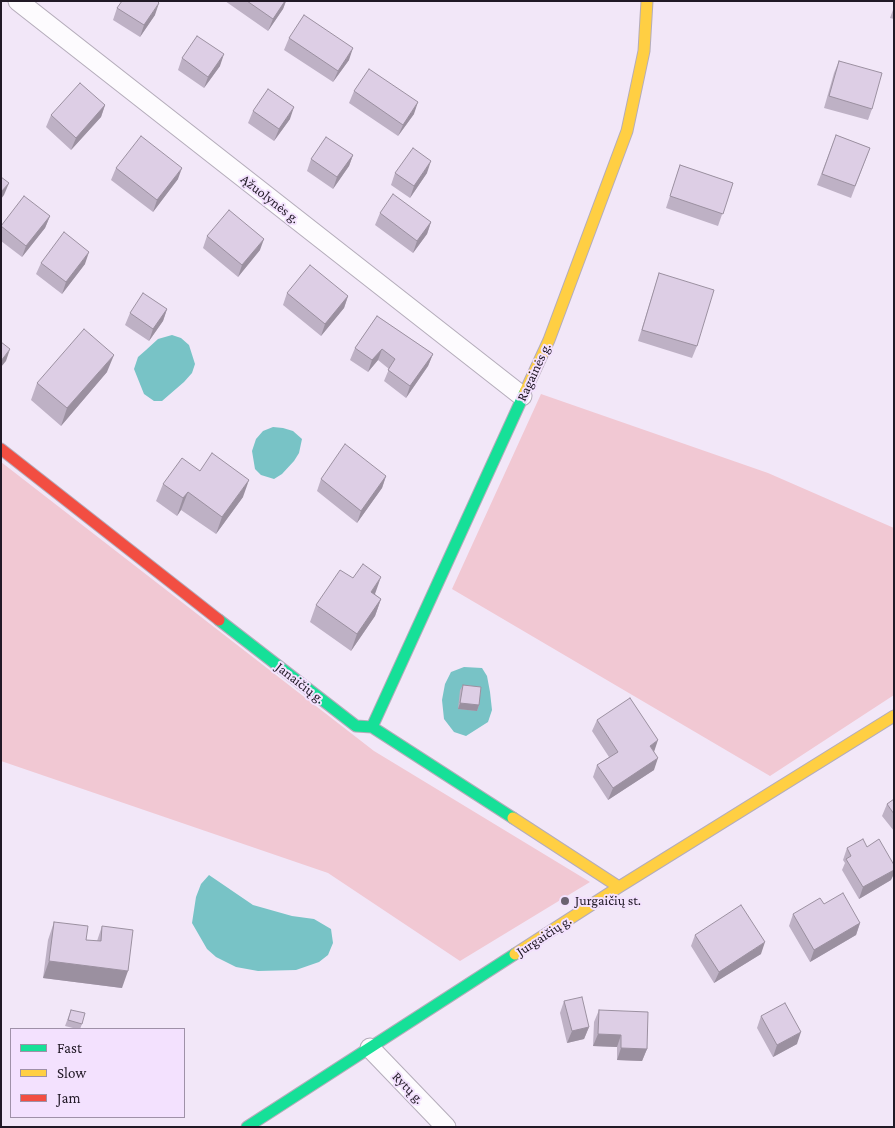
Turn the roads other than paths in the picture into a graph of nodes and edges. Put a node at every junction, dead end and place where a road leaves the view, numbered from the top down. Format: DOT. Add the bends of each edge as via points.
graph roads {
  1 [pos="18,1"];
  2 [pos="647,1"];
  3 [pos="522,396"];
  4 [pos="1,449"];
  5 [pos="894,716"];
  6 [pos="372,727"];
  7 [pos="618,887"];
  8 [pos="370,1048"];
  9 [pos="247,1127"];
  10 [pos="446,1127"];
  1 -- 3 [label="street, Ąžuolynės g."];
  2 -- 3 [label="street, Ragainės g." via="644,51 626,131 549,340"];
  3 -- 6 [label="street, Ragainės g."];
  4 -- 6 [label="street, Janaičių g." via="356,726"];
  5 -- 7 [label="street, Jurgaičių g."];
  6 -- 7 [label="street, Janaičių g."];
  7 -- 8 [label="street, Jurgaičių g."];
  8 -- 9 [label="street, Jurgaičių g."];
  8 -- 10 [label="street, Rytų g."];
}
